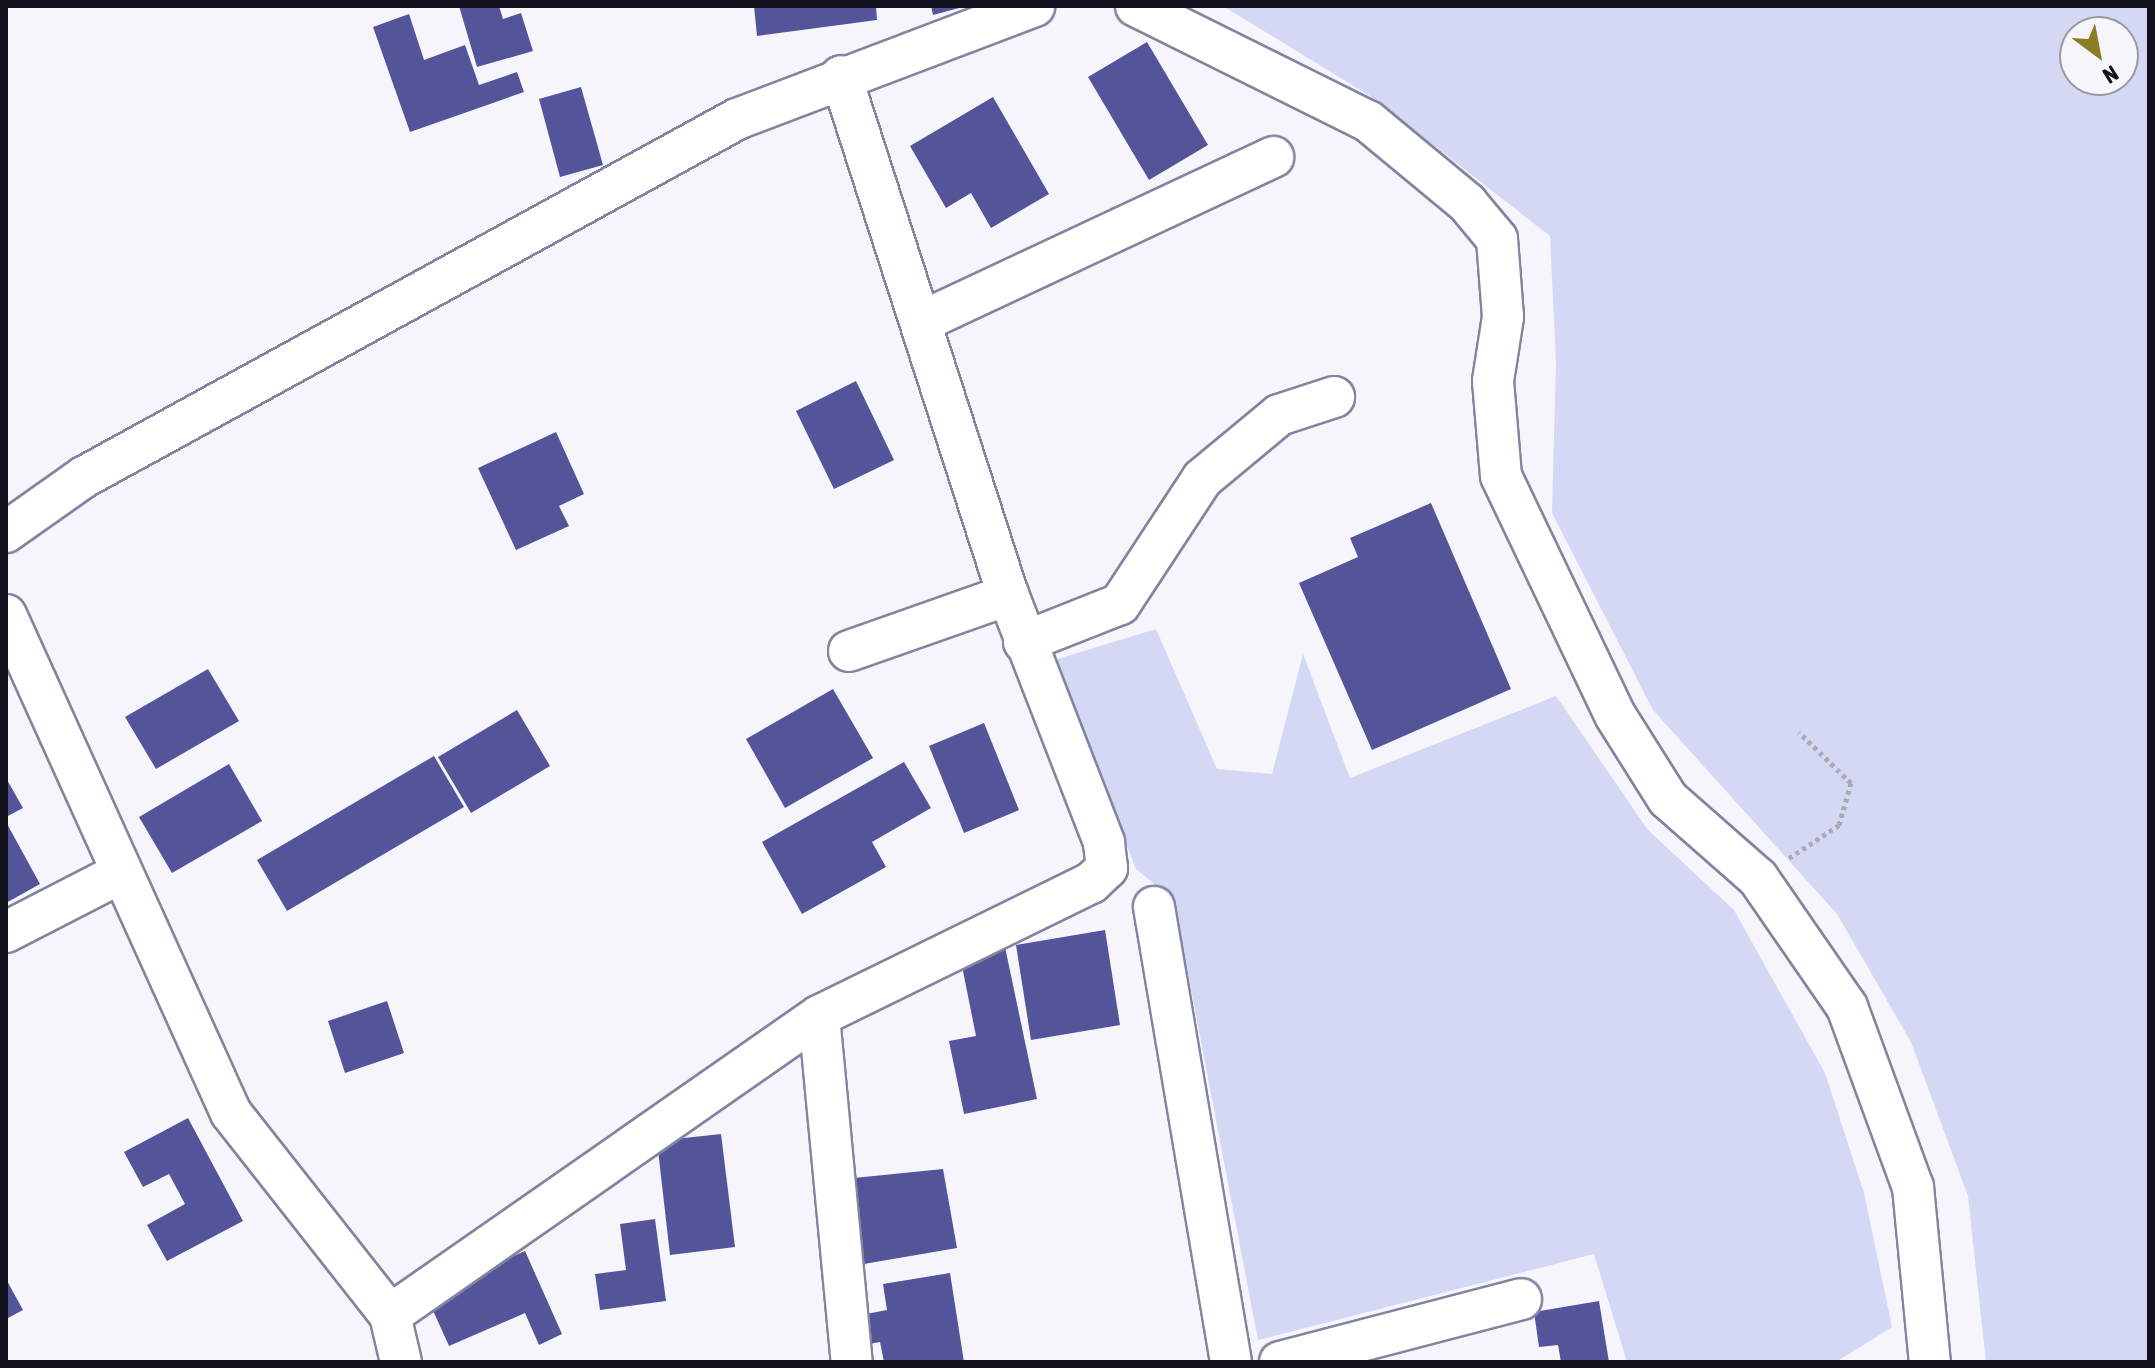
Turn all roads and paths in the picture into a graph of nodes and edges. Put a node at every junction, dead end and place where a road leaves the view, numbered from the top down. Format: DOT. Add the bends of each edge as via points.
graph roads {
  1 [pos="1034,6"];
  2 [pos="1136,6"];
  3 [pos="841,76"];
  4 [pos="1273,157"];
  5 [pos="921,322"];
  6 [pos="1334,397"];
  7 [pos="6,532"];
  8 [pos="1008,595"];
  9 [pos="6,615"];
  10 [pos="1024,642"];
  11 [pos="849,651"];
  12 [pos="1799,732"];
  13 [pos="121,873"];
  14 [pos="1758,878"];
  15 [pos="1154,907"];
  16 [pos="6,932"];
  17 [pos="819,1016"];
  18 [pos="1521,1299"];
  19 [pos="390,1315"];
  20 [pos="401,1362"];
  21 [pos="852,1362"];
  22 [pos="1231,1362"];
  23 [pos="1280,1362"];
  24 [pos="1930,1362"];
  1 -- 3 [label="street"];
  2 -- 14 [label="street" via="1368,121 1467,203 1497,239 1503,317 1493,381 1501,476 1622,727 1668,799"];
  3 -- 5 [label="street"];
  3 -- 7 [label="street" via="723,127 84,477"];
  4 -- 5 [label="street"];
  5 -- 8 [label="street"];
  6 -- 10 [label="street" via="1279,415 1202,479 1120,604"];
  8 -- 10 [label="street"];
  8 -- 11 [label="street"];
  9 -- 13 [label="street"];
  10 -- 17 [label="street" via="1104,842 1107,868 1091,883"];
  12 -- 14 [label="path" via="1851,783 1839,825"];
  13 -- 16 [label="street"];
  13 -- 19 [label="street" via="231,1113"];
  14 -- 24 [label="street" via="1847,1007 1913,1187"];
  15 -- 22 [label="street"];
  17 -- 19 [label="street"];
  17 -- 21 [label="street"];
  18 -- 23 [label="street"];
  19 -- 20 [label="street"];
}
